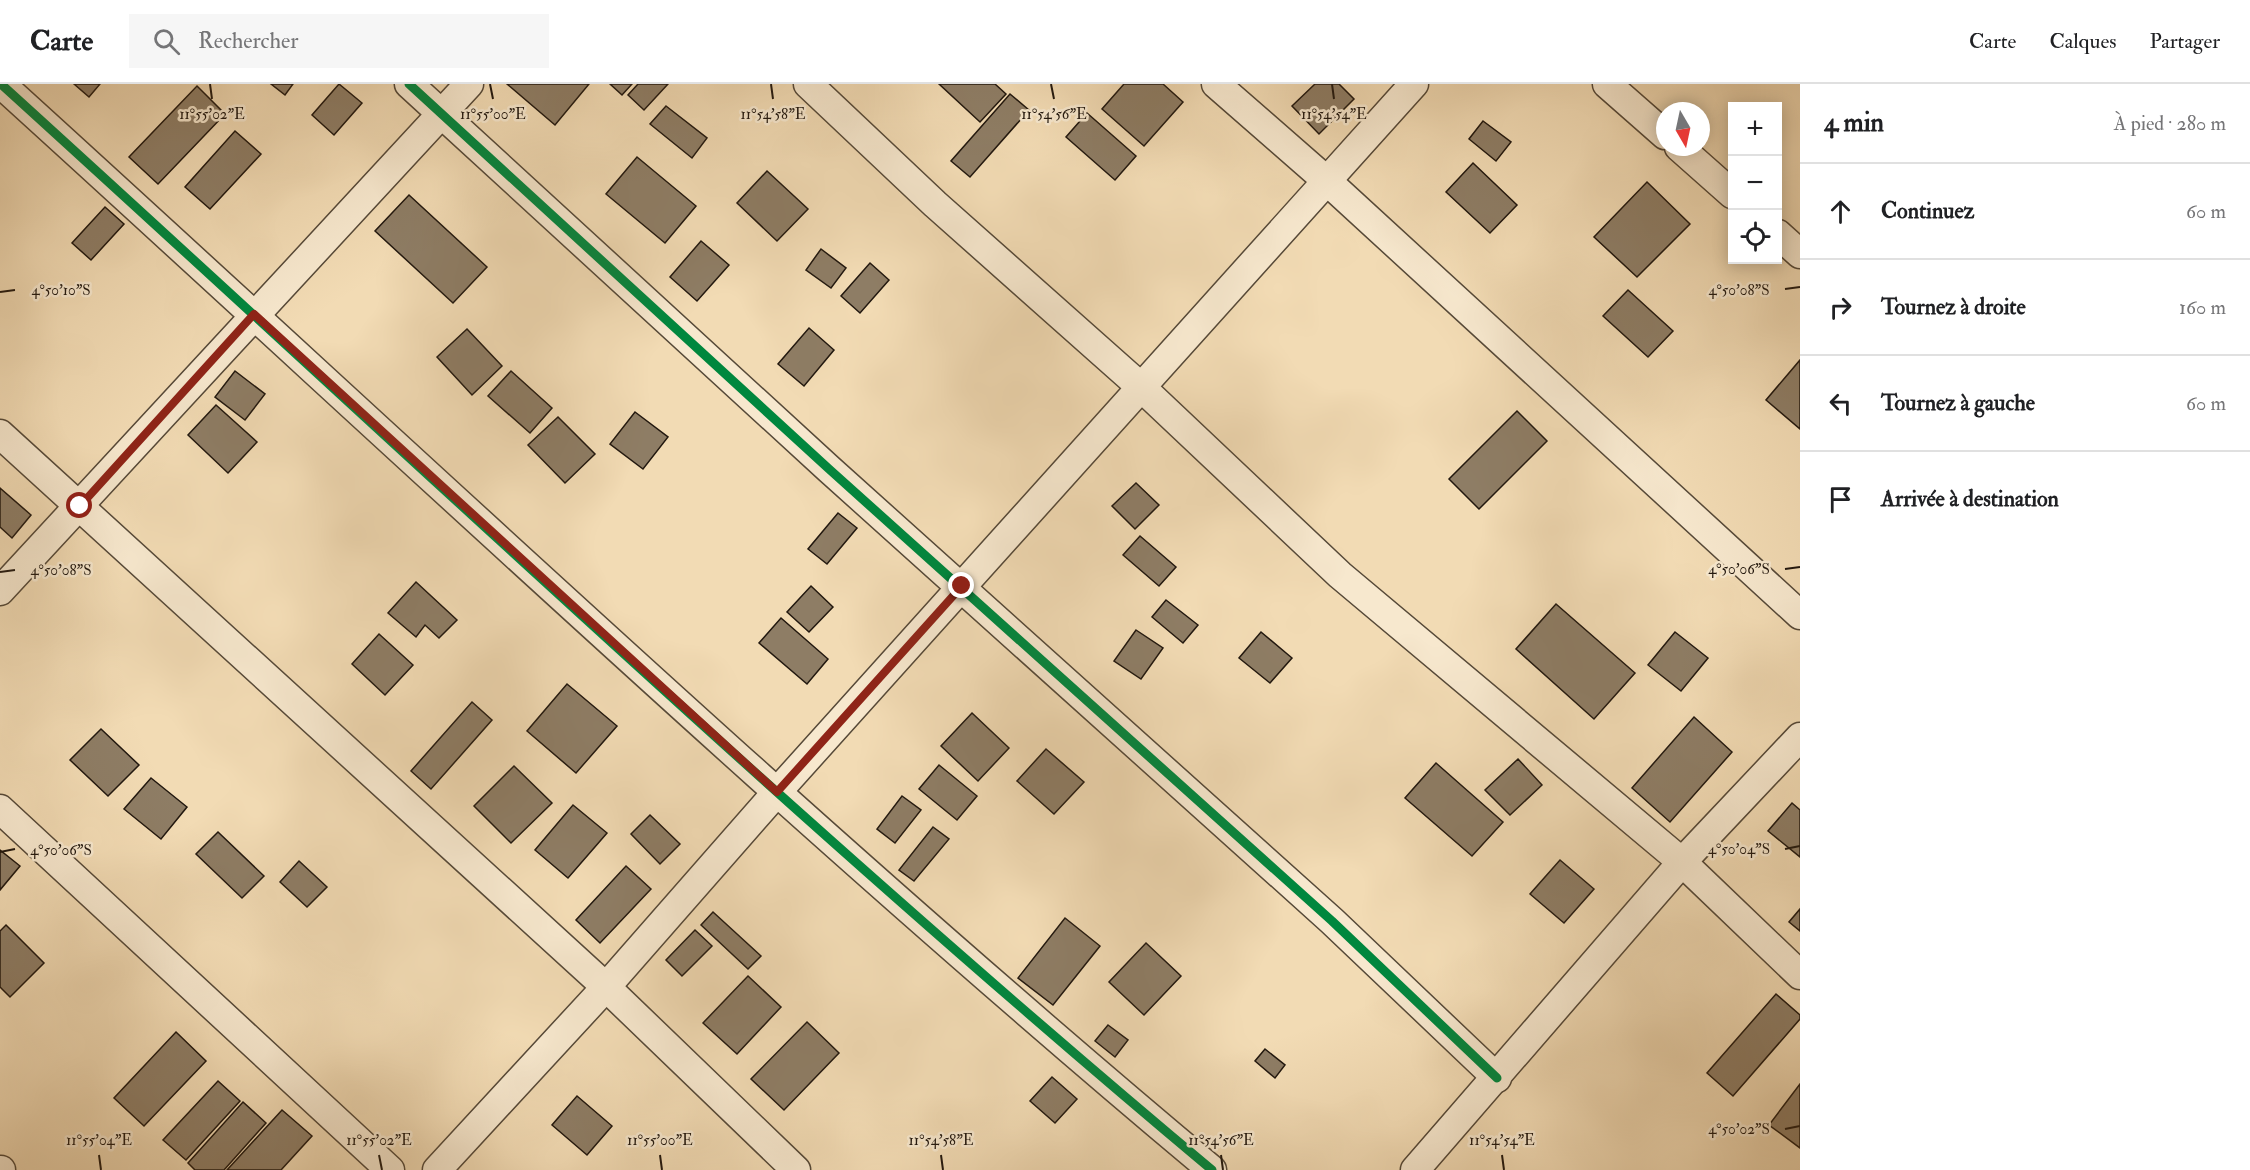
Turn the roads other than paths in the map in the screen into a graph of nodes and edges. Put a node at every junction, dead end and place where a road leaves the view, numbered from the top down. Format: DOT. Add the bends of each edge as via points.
graph roads {
  1 [pos="1,84"];
  2 [pos="409,84"];
  3 [pos="469,84"];
  4 [pos="808,84"];
  5 [pos="1216,84"];
  6 [pos="1414,84"];
  7 [pos="1607,84"];
  8 [pos="442,114"];
  9 [pos="1656,127"];
  10 [pos="1688,156"];
  11 [pos="1327,181"];
  12 [pos="1728,191"];
  13 [pos="1782,238"];
  14 [pos="1800,254"];
  15 [pos="254,314"];
  16 [pos="1141,387"];
  17 [pos="0,434"];
  18 [pos="80,506"];
  19 [pos="962,586"];
  20 [pos="0,591"];
  21 [pos="1800,615"];
  22 [pos="1800,737"];
  23 [pos="777,792"];
  24 [pos="0,809"];
  25 [pos="1682,862"];
  26 [pos="1800,975"];
  27 [pos="606,987"];
  28 [pos="1497,1078"];
  29 [pos="390,1170"];
  30 [pos="437,1170"];
  31 [pos="796,1170"];
  32 [pos="1212,1170"];
  33 [pos="1415,1170"];
  1 -- 15 [label="street"];
  2 -- 8 [label="street"];
  3 -- 8 [label="street"];
  4 -- 16 [label="street" via="935,204"];
  5 -- 11 [label="street"];
  6 -- 11 [label="street"];
  7 -- 9 [label="street"];
  8 -- 15 [label="street"];
  8 -- 19 [label="street"];
  10 -- 12 [label="street"];
  11 -- 16 [label="street"];
  11 -- 21 [label="street"];
  13 -- 14 [label="street"];
  15 -- 18 [label="street"];
  15 -- 23 [label="street"];
  16 -- 19 [label="street"];
  16 -- 25 [label="street" via="1340,575"];
  17 -- 18 [label="street"];
  18 -- 20 [label="street"];
  18 -- 27 [label="street"];
  19 -- 23 [label="street"];
  19 -- 28 [label="street" via="1332,921"];
  22 -- 25 [label="street"];
  23 -- 27 [label="street"];
  23 -- 32 [label="street" via="1061,1044"];
  24 -- 29 [label="street"];
  25 -- 26 [label="street"];
  25 -- 28 [label="street"];
  27 -- 30 [label="street"];
  27 -- 31 [label="street"];
  28 -- 33 [label="street"];
}
